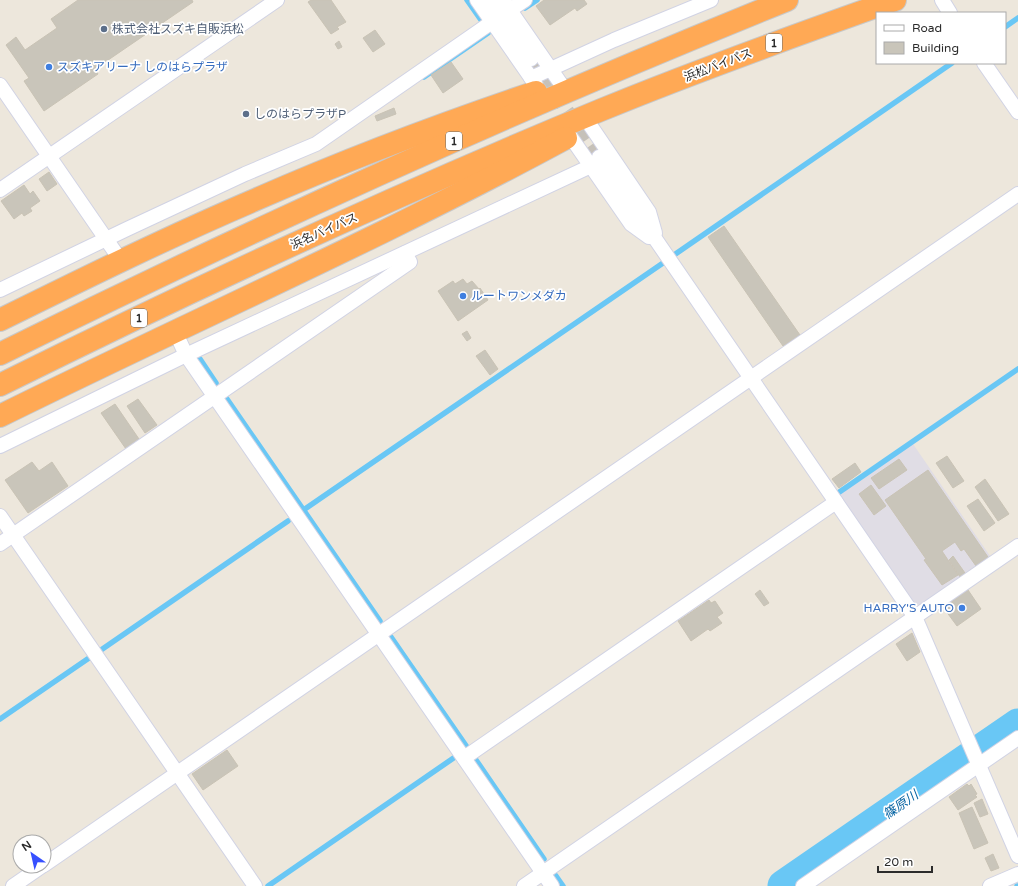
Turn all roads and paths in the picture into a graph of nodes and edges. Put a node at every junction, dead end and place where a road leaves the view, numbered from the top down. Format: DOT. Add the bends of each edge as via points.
graph roads {
  1 [pos="277,0"];
  2 [pos="477,0"];
  3 [pos="490,0"];
  4 [pos="525,0"];
  5 [pos="711,0"];
  6 [pos="787,0"];
  7 [pos="895,0"];
  8 [pos="942,0"];
  9 [pos="507,5"];
  10 [pos="949,12"];
  11 [pos="492,22"];
  12 [pos="531,59"];
  13 [pos="643,60"];
  14 [pos="985,64"];
  15 [pos="556,76"];
  16 [pos="535,84"];
  17 [pos="0,85"];
  18 [pos="654,89"];
  19 [pos="1018,112"];
  20 [pos="590,125"];
  21 [pos="570,136"];
  22 [pos="49,156"];
  23 [pos="595,162"];
  24 [pos="0,190"];
  25 [pos="1018,194"];
  26 [pos="106,239"];
  27 [pos="658,245"];
  28 [pos="405,252"];
  29 [pos="120,262"];
  30 [pos="0,290"];
  31 [pos="0,320"];
  32 [pos="175,331"];
  33 [pos="0,354"];
  34 [pos="186,355"];
  35 [pos="750,378"];
  36 [pos="0,385"];
  37 [pos="214,396"];
  38 [pos="0,416"];
  39 [pos="0,446"];
  40 [pos="836,502"];
  41 [pos="0,516"];
  42 [pos="13,535"];
  43 [pos="0,544"];
  44 [pos="1018,546"];
  45 [pos="915,617"];
  46 [pos="378,634"];
  47 [pos="1018,738"];
  48 [pos="464,758"];
  49 [pos="976,758"];
  50 [pos="177,773"];
  51 [pos="1018,856"];
  52 [pos="52,859"];
  53 [pos="543,873"];
  54 [pos="30,874"];
  55 [pos="1018,874"];
  56 [pos="13,886"];
  57 [pos="255,886"];
  58 [pos="524,886"];
  59 [pos="552,886"];
  60 [pos="803,886"];
  61 [pos="990,886"];
  1 -- 22 [label="street"];
  2 -- 11 [label="street"];
  3 -- 12 [label="street"];
  4 -- 9 [label="street"];
  5 -- 15 [label="street" via="614,40"];
  6 -- 13 [label="highway, 1"];
  7 -- 18 [label="highway, 浜松バイパス / 1"];
  8 -- 10 [label="street"];
  9 -- 15 [label="street"];
  11 -- 16 [label="street"];
  11 -- 26 [label="street" via="316,144"];
  13 -- 15 [label="highway"];
  13 -- 33 [label="highway, 1" via="420,156"];
  14 -- 19 [label="street"];
  15 -- 16 [label="highway"];
  16 -- 29 [label="highway" via="315,174"];
  17 -- 22 [label="street"];
  18 -- 20 [label="highway"];
  18 -- 36 [label="highway, 浜名バイパス / 1" via="404,195"];
  20 -- 21 [label="highway"];
  20 -- 27 [label="street" via="649,212"];
  21 -- 23 [label="street"];
  21 -- 32 [label="highway" via="405,222"];
  22 -- 24 [label="street"];
  22 -- 26 [label="street"];
  23 -- 27 [label="street" via="631,224"];
  23 -- 28 [label="street"];
  25 -- 35 [label="street"];
  26 -- 29 [label="street"];
  26 -- 30 [label="street"];
  27 -- 35 [label="street"];
  28 -- 34 [label="street"];
  28 -- 37 [label="street" via="410,262"];
  29 -- 31 [label="highway"];
  32 -- 34 [label="street"];
  32 -- 38 [label="highway"];
  34 -- 37 [label="street"];
  34 -- 39 [label="street"];
  35 -- 40 [label="street"];
  35 -- 46 [label="street"];
  37 -- 42 [label="street"];
  37 -- 46 [label="street"];
  40 -- 45 [label="street"];
  40 -- 48 [label="street"];
  41 -- 42 [label="street"];
  42 -- 43 [label="street"];
  42 -- 50 [label="street"];
  44 -- 45 [label="street"];
  45 -- 49 [label="street"];
  45 -- 53 [label="street"];
  46 -- 48 [label="street"];
  46 -- 50 [label="street"];
  47 -- 49 [label="street"];
  48 -- 53 [label="street"];
  49 -- 51 [label="street"];
  49 -- 60 [label="street"];
  50 -- 52 [label="street"];
  50 -- 57 [label="street"];
  53 -- 58 [label="street"];
  53 -- 59 [label="street"];
  54 -- 56 [label="street"];
  55 -- 61 [label="street"];
}
